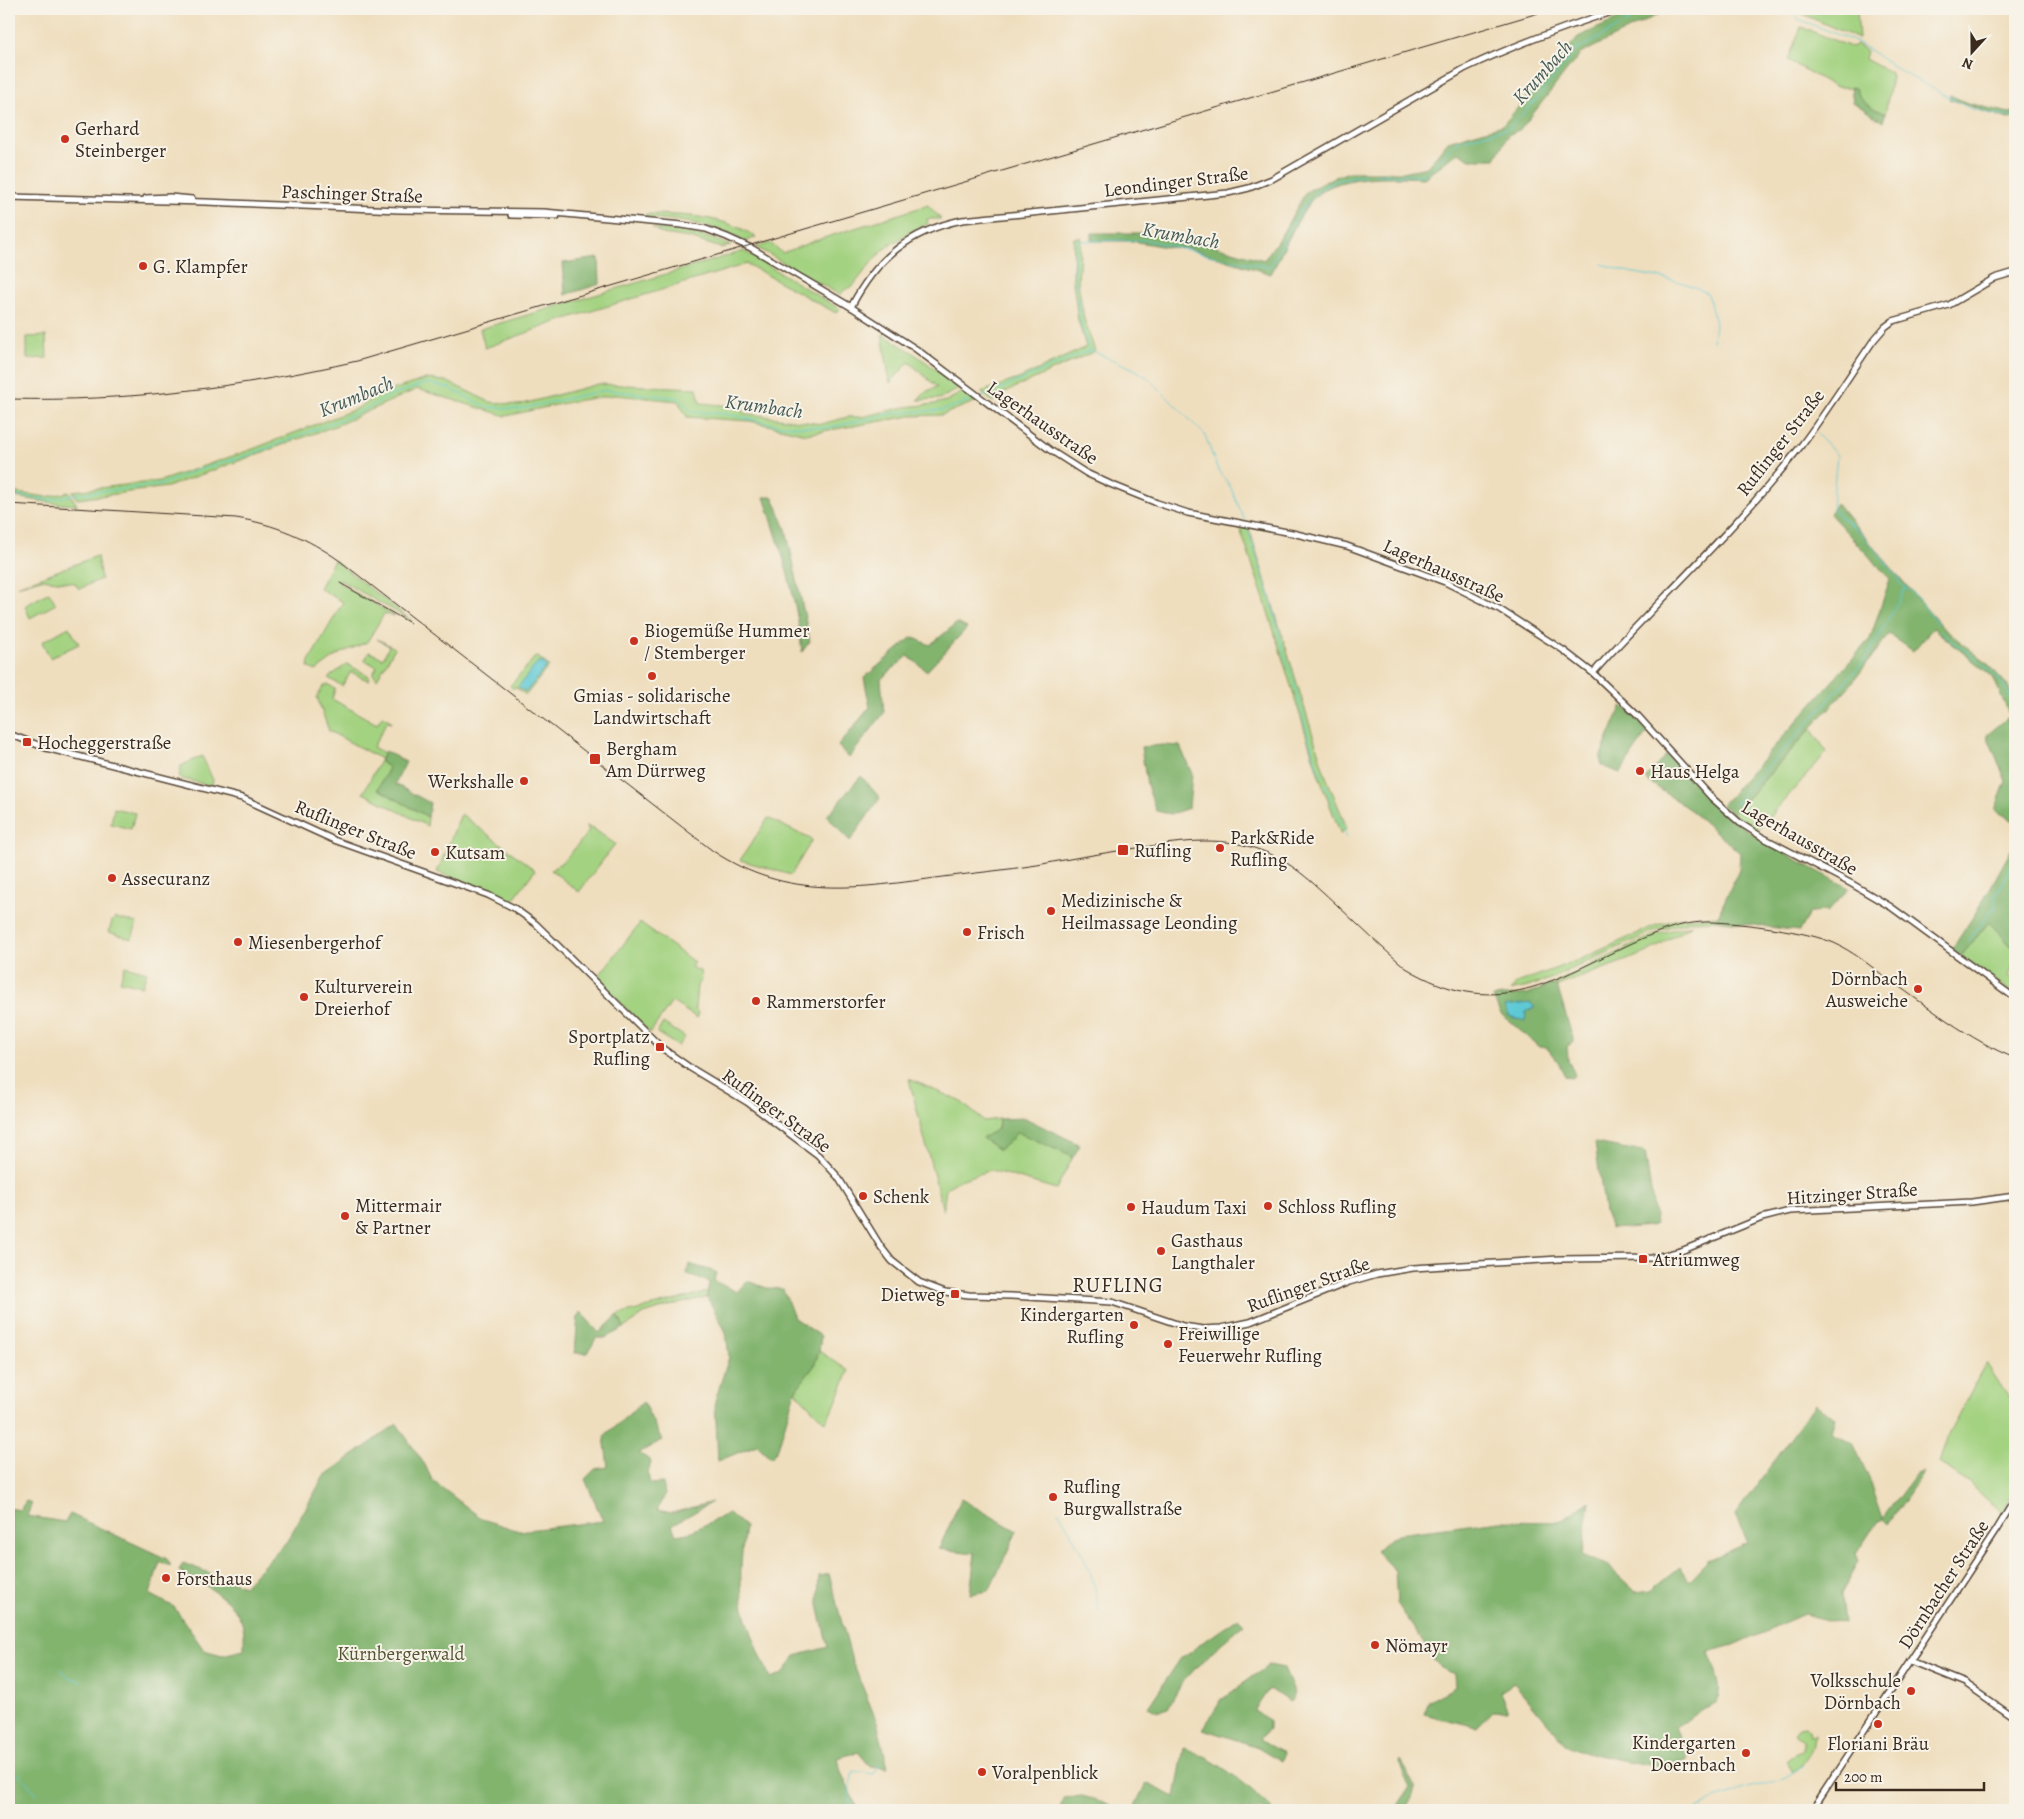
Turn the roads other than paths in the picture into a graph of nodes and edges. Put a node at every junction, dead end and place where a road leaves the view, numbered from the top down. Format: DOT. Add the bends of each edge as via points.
graph roads {
  1 [pos="1620,9"];
  2 [pos="9,196"];
  3 [pos="2015,272"];
  4 [pos="851,307"];
  5 [pos="1593,673"];
  6 [pos="9,734"];
  7 [pos="2015,998"];
  8 [pos="2015,1196"];
  9 [pos="1667,1255"];
  10 [pos="2015,1499"];
  11 [pos="1910,1661"];
  12 [pos="2015,1718"];
  13 [pos="1812,1810"];
  1 -- 4 [label="street, Leondinger Straße" via="1496,53 1254,187 962,220 932,228 890,254 872,274"];
  2 -- 4 [label="street, Paschinger Straße" via="134,200 170,197 205,202 567,216 682,225 716,233 751,248"];
  3 -- 5 [label="street, Ruflinger Straße" via="1996,278 1949,305 1900,318 1884,327 1785,465 1735,523"];
  4 -- 5 [label="street, Lagerhausstraße" via="934,361 1056,454 1110,484 1174,508 1347,546 1445,582 1520,622"];
  5 -- 7 [label="street, Lagerhausstraße" via="1740,823 1891,908"];
  6 -- 9 [label="street, Ruflinger Straße" via="46,748 242,798 321,835 514,908 536,924 662,1048 747,1102 818,1155 838,1177 892,1261 910,1277 936,1289 959,1294 1112,1302 1183,1326 1213,1329 1250,1322 1349,1282 1394,1270 1575,1258 1637,1260"];
  8 -- 9 [label="street, Hitzinger Straße" via="1972,1202 1790,1211 1762,1218"];
  10 -- 11 [label="street, Dörnbacher Straße"];
  11 -- 12 [label="street" via="1965,1683"];
  11 -- 13 [label="street, Dörnbacher Straße"];
}
